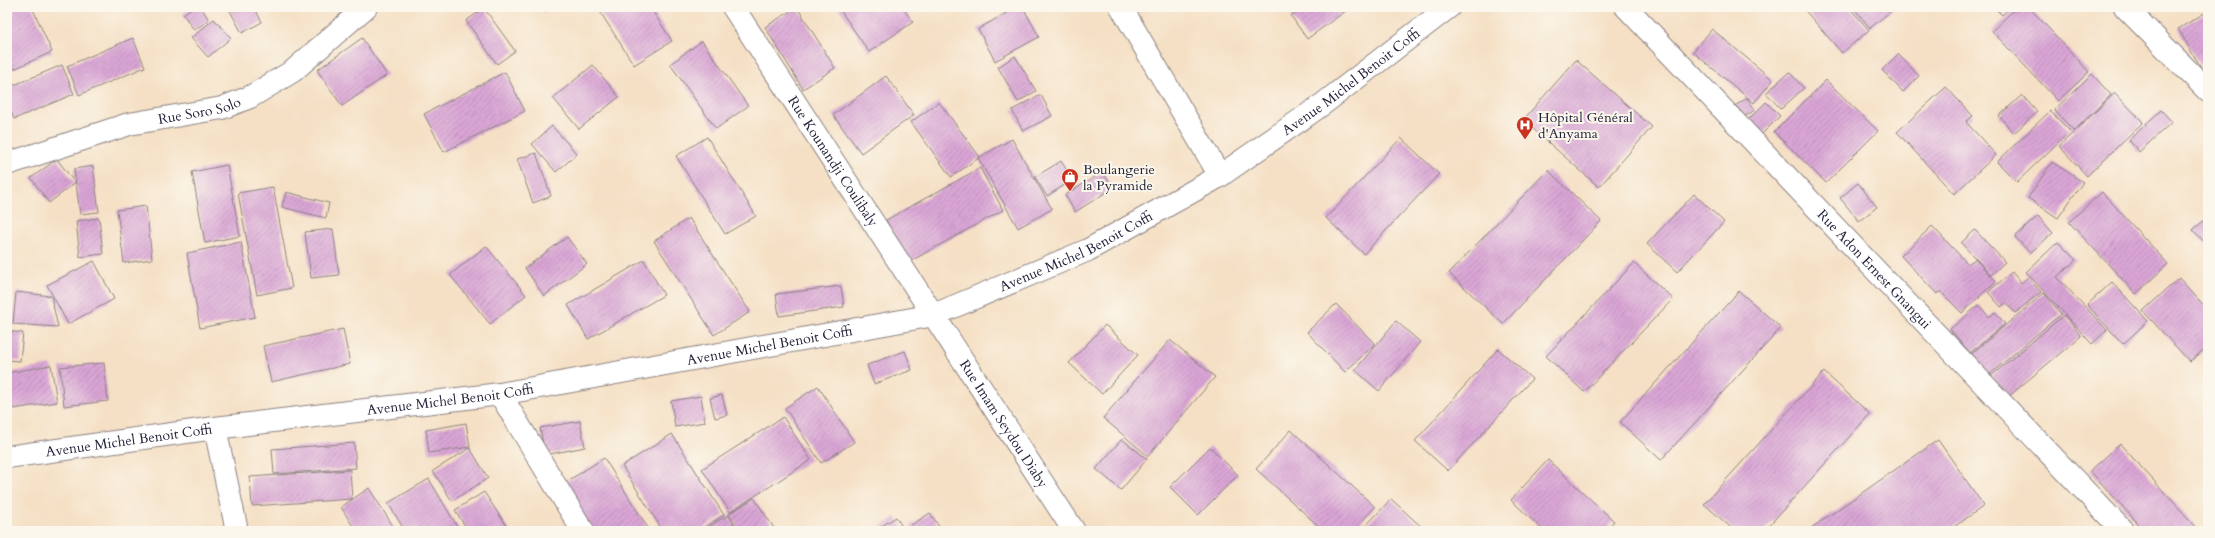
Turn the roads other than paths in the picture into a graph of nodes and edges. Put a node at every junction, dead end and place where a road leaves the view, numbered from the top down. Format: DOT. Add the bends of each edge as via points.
graph roads {
  1 [pos="366,7"];
  2 [pos="1121,7"];
  3 [pos="1448,7"];
  4 [pos="1626,7"];
  5 [pos="2125,7"];
  6 [pos="742,10"];
  7 [pos="2208,91"];
  8 [pos="7,164"];
  9 [pos="1220,176"];
  10 [pos="934,315"];
  11 [pos="500,394"];
  12 [pos="215,428"];
  13 [pos="7,457"];
  14 [pos="237,531"];
  15 [pos="583,531"];
  16 [pos="1074,531"];
  17 [pos="2124,531"];
  1 -- 8 [label="street, Rue Soro Solo" via="293,71 250,97 222,108 129,124"];
  2 -- 9 [label="street"];
  3 -- 9 [label="street, Avenue Michel Benoit Coffi" via="1323,104"];
  4 -- 17 [label="street, Rue Adon Ernest Gnangui"];
  5 -- 7 [label="street"];
  6 -- 10 [label="street, Rue Kounandji Coulibaly"];
  9 -- 10 [label="street, Avenue Michel Benoit Coffi" via="1088,250"];
  10 -- 11 [label="street, Avenue Michel Benoit Coffi"];
  10 -- 16 [label="street, Rue Imam Seydou Diaby"];
  11 -- 12 [label="street, Avenue Michel Benoit Coffi"];
  11 -- 15 [label="street"];
  12 -- 13 [label="street, Avenue Michel Benoit Coffi"];
  12 -- 14 [label="street"];
}
